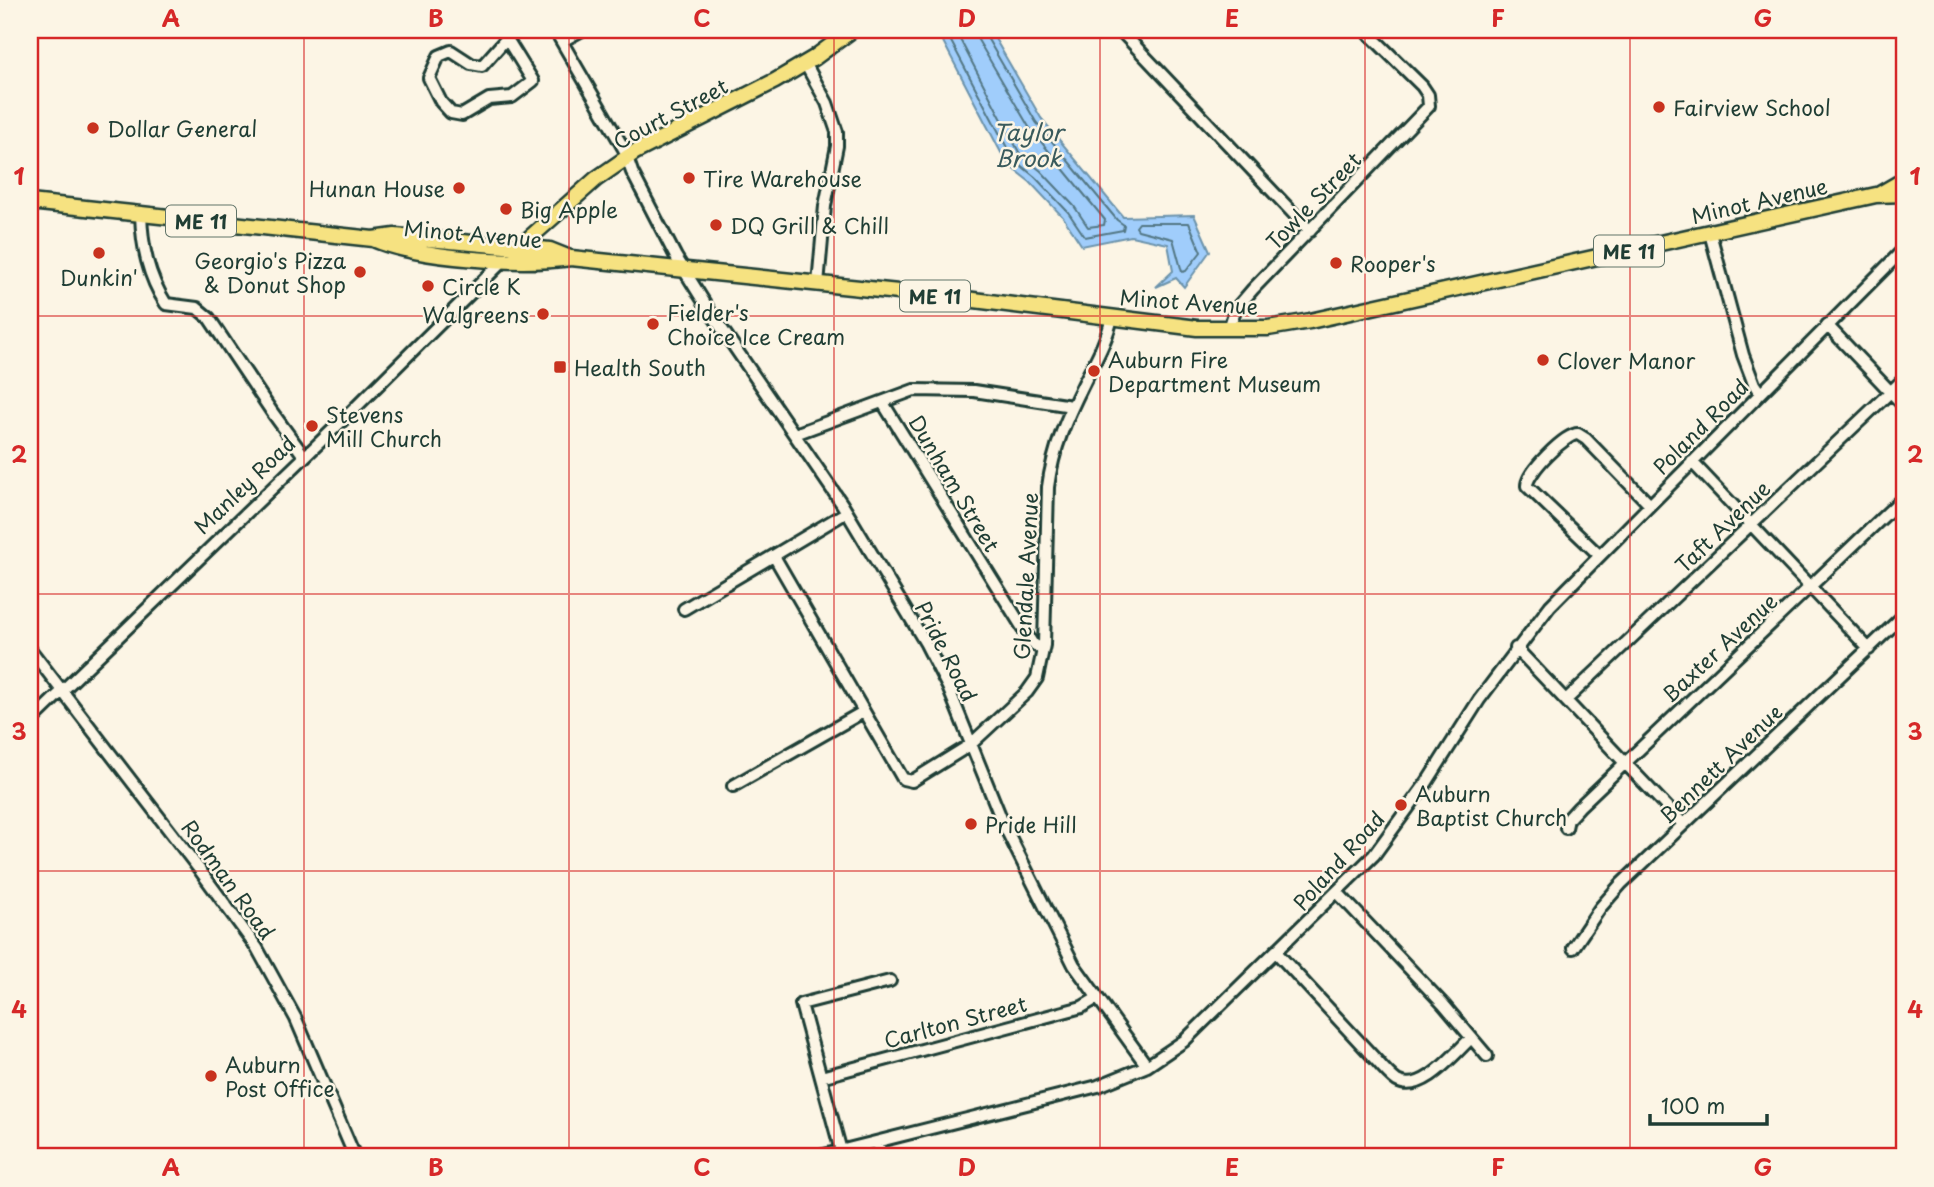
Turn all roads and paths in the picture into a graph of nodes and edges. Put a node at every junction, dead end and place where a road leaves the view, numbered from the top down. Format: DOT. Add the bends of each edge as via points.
graph roads {
  1 [pos="555,30"];
  2 [pos="582,30"];
  3 [pos="852,30"];
  4 [pos="1120,30"];
  5 [pos="1365,30"];
  6 [pos="510,34"];
  7 [pos="562,41"];
  8 [pos="805,63"];
  9 [pos="627,157"];
  10 [pos="1904,180"];
  11 [pos="1904,194"];
  12 [pos="1876,195"];
  13 [pos="30,202"];
  14 [pos="141,214"];
  15 [pos="1310,231"];
  16 [pos="1710,233"];
  17 [pos="373,239"];
  18 [pos="519,247"];
  19 [pos="1904,248"];
  20 [pos="571,258"];
  21 [pos="504,260"];
  22 [pos="684,269"];
  23 [pos="818,284"];
  24 [pos="1112,317"];
  25 [pos="1827,325"];
  26 [pos="1228,329"];
  27 [pos="1904,379"];
  28 [pos="1891,392"];
  29 [pos="1760,393"];
  30 [pos="883,402"];
  31 [pos="1072,406"];
  32 [pos="1904,406"];
  33 [pos="795,434"];
  34 [pos="304,456"];
  35 [pos="1692,462"];
  36 [pos="1904,497"];
  37 [pos="1649,504"];
  38 [pos="847,512"];
  39 [pos="1752,524"];
  40 [pos="1599,555"];
  41 [pos="774,556"];
  42 [pos="1811,587"];
  43 [pos="684,609"];
  44 [pos="1904,615"];
  45 [pos="1516,648"];
  46 [pos="30,649"];
  47 [pos="1869,649"];
  48 [pos="1043,650"];
  49 [pos="62,690"];
  50 [pos="1566,700"];
  51 [pos="863,712"];
  52 [pos="30,722"];
  53 [pos="970,745"];
  54 [pos="1625,762"];
  55 [pos="733,786"];
  56 [pos="1683,824"];
  57 [pos="1566,828"];
  58 [pos="1338,892"];
  59 [pos="1573,948"];
  60 [pos="1276,952"];
  61 [pos="890,981"];
  62 [pos="1097,998"];
  63 [pos="1471,1038"];
  64 [pos="1487,1056"];
  65 [pos="1147,1066"];
  66 [pos="821,1077"];
  67 [pos="877,1142"];
  68 [pos="842,1151"];
  69 [pos="1904,1153"];
  70 [pos="355,1157"];
  71 [pos="816,1157"];
  72 [pos="883,1157"];
  73 [pos="1896,1157"];
  1 -- 7 [label="street, Pride Road"];
  2 -- 7 [label="street"];
  3 -- 8 [label="main road, Court Street"];
  4 -- 15 [label="street"];
  5 -- 15 [label="street, Towle Street" via="1422,86 1429,106"];
  6 -- 6 [label="street" via="482,66 451,51 439,56 429,78 451,113 462,115 489,99 512,97 533,80"];
  7 -- 9 [label="street, Pride Road"];
  8 -- 9 [label="main road, Court Street"];
  8 -- 23 [label="street" via="837,132"];
  9 -- 18 [label="main road, Court Street"];
  9 -- 22 [label="street, Pride Road"];
  10 -- 12 [label="main road, Minot Avenue / ME 11"];
  11 -- 12 [label="main road, Minot Avenue / ME 11"];
  12 -- 16 [label="main road, Minot Avenue / ME 11"];
  13 -- 14 [label="main road, Minot Avenue / ME 11"];
  14 -- 17 [label="main road, Minot Avenue / ME 11"];
  14 -- 34 [label="street" via="150,274 166,304 197,308 209,318"];
  15 -- 26 [label="street, Towle Street" via="1238,306"];
  16 -- 26 [label="main road, Minot Avenue / ME 11" via="1310,321"];
  16 -- 29 [label="street" via="1743,355"];
  17 -- 18 [label="main road, Minot Avenue / ME 11" via="395,236"];
  17 -- 21 [label="main road, Minot Avenue / ME 11" via="393,247"];
  18 -- 20 [label="main road, Minot Avenue / ME 11"];
  18 -- 21 [label="main road, Manley Road"];
  19 -- 25 [label="street, Poland Road"];
  20 -- 21 [label="main road, Minot Avenue / ME 11"];
  20 -- 22 [label="main road, Minot Avenue / ME 11"];
  21 -- 34 [label="street, Manley Road"];
  22 -- 23 [label="main road, Minot Avenue / ME 11"];
  22 -- 33 [label="street, Pride Road"];
  23 -- 24 [label="main road, Minot Avenue / ME 11"];
  24 -- 26 [label="main road, Minot Avenue / ME 11"];
  24 -- 31 [label="street, Glendale Avenue" via="1105,343"];
  25 -- 28 [label="street"];
  25 -- 29 [label="street, Poland Road"];
  27 -- 28 [label="street, Taft Avenue"];
  28 -- 32 [label="street"];
  28 -- 39 [label="street, Taft Avenue"];
  29 -- 35 [label="street, Poland Road"];
  30 -- 31 [label="street" via="914,390 955,389"];
  30 -- 33 [label="street"];
  30 -- 48 [label="street, Dunham Street" via="1032,643"];
  31 -- 48 [label="street, Glendale Avenue" via="1054,451 1048,487"];
  33 -- 38 [label="street, Pride Road"];
  34 -- 49 [label="street, Manley Road"];
  35 -- 37 [label="street, Poland Road"];
  35 -- 39 [label="street"];
  36 -- 42 [label="street, Baxter Avenue"];
  37 -- 40 [label="street, Poland Road"];
  37 -- 40 [label="street" via="1587,439 1575,434 1567,437 1544,460 1527,486"];
  38 -- 41 [label="street"];
  38 -- 53 [label="street, Pride Road" via="943,674"];
  39 -- 42 [label="street"];
  39 -- 50 [label="street, Taft Avenue"];
  40 -- 45 [label="street, Poland Road"];
  41 -- 43 [label="street"];
  41 -- 51 [label="street"];
  42 -- 47 [label="street"];
  42 -- 54 [label="street, Baxter Avenue"];
  44 -- 47 [label="street, Bennett Avenue"];
  45 -- 50 [label="street"];
  45 -- 58 [label="street, Poland Road" via="1394,829"];
  46 -- 49 [label="street, Rodman Road"];
  47 -- 56 [label="street, Bennett Avenue"];
  48 -- 53 [label="street, Glendale Avenue" via="1032,687"];
  49 -- 52 [label="street, Manley Road"];
  49 -- 70 [label="street, Rodman Road" via="257,948 296,1019"];
  50 -- 54 [label="street"];
  51 -- 53 [label="street, Glendale Avenue" via="903,779 912,780"];
  51 -- 55 [label="street"];
  53 -- 62 [label="street, Pride Road" via="1027,873 1074,965"];
  54 -- 56 [label="street"];
  54 -- 57 [label="street, Baxter Avenue" via="1570,817"];
  56 -- 59 [label="street, Bennett Avenue" via="1609,898"];
  58 -- 60 [label="street, Poland Road"];
  58 -- 63 [label="street"];
  60 -- 63 [label="street" via="1402,1083 1427,1078"];
  60 -- 65 [label="street, Poland Road" via="1184,1041"];
  61 -- 66 [label="street" via="801,1004"];
  62 -- 65 [label="street, Pride Road"];
  62 -- 66 [label="street, Carlton Street" via="1082,1007"];
  63 -- 64 [label="street"];
  65 -- 67 [label="street, Poland Road" via="1069,1095"];
  66 -- 68 [label="street"];
  67 -- 68 [label="street, Poland Road"];
  67 -- 72 [label="street"];
  68 -- 71 [label="street, Poland Road"];
  69 -- 73 [label="highway"];
}
